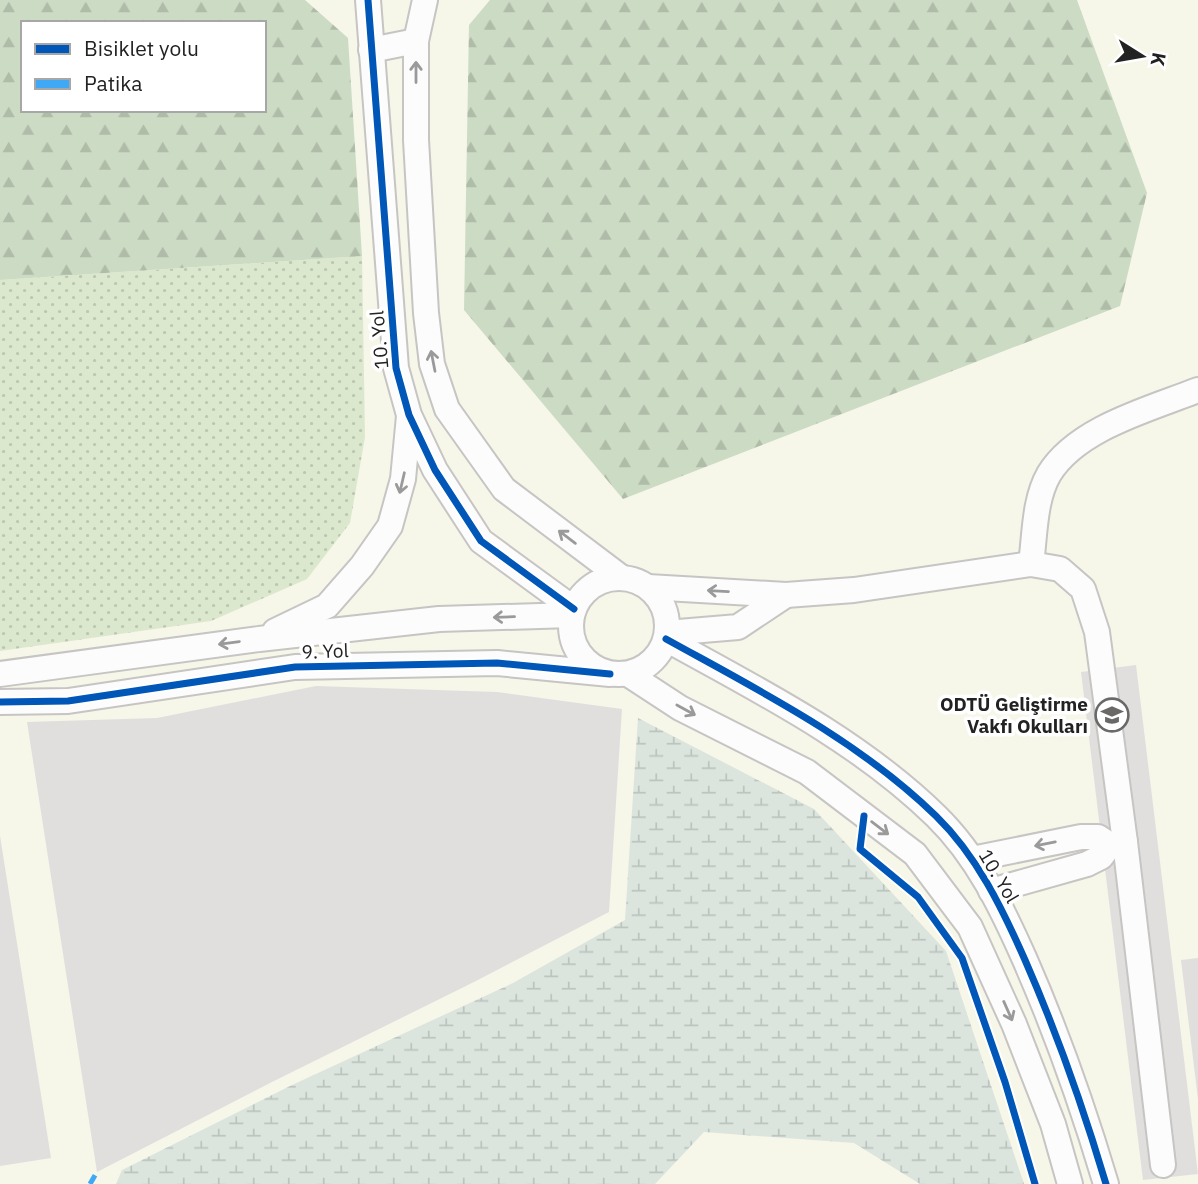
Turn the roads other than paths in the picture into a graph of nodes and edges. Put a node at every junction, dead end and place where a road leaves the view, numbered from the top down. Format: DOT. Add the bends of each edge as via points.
graph roads {
  1 [pos="368,0"];
  2 [pos="425,0"];
  3 [pos="416,41"];
  4 [pos="371,50"];
  5 [pos="416,140"];
  6 [pos="380,147"];
  7 [pos="1198,390"];
  8 [pos="410,415"];
  9 [pos="1031,564"];
  10 [pos="622,578"];
  11 [pos="648,587"];
  12 [pos="786,595"];
  13 [pos="573,612"];
  14 [pos="666,636"];
  15 [pos="259,639"];
  16 [pos="0,674"];
  17 [pos="619,674"];
  18 [pos="0,702"];
  19 [pos="1118,843"];
  20 [pos="972,859"];
  21 [pos="991,891"];
  22 [pos="1163,1165"];
  23 [pos="1070,1184"];
  24 [pos="1106,1184"];
  1 -- 4 [label="street, 10. Yol"];
  2 -- 3 [label="street"];
  3 -- 4 [label="street"];
  5 -- 3 [label="street, one-way"];
  4 -- 6 [label="street, 10. Yol"];
  5 -- 6 [label="street"];
  10 -- 5 [label="street, one-way" via="504,489 447,409 432,364 426,313"];
  6 -- 8 [label="street, 10. Yol" via="396,368"];
  7 -- 9 [label="street" via="1087,437 1066,453 1049,475 1039,500"];
  8 -- 13 [label="street, 10. Yol" via="435,470 481,541"];
  8 -- 15 [label="street, 9. Yol, one-way" via="403,479 390,526 327,606"];
  9 -- 12 [label="street" via="854,590"];
  9 -- 19 [label="street" via="1060,569 1083,589 1097,632"];
  10 -- 11 [label="street"];
  10 -- 13 [label="street" via="593,586"];
  12 -- 11 [label="street, one-way"];
  11 -- 14 [label="street" via="664,607"];
  12 -- 14 [label="street" via="738,627"];
  13 -- 15 [label="street, 9. Yol, one-way" via="439,619"];
  13 -- 17 [label="street" via="571,630 583,659 595,668"];
  14 -- 17 [label="street" via="652,662"];
  14 -- 20 [label="street, 10. Yol" via="808,718 877,766 937,817"];
  15 -- 16 [label="street, 9. Yol, one-way"];
  17 -- 18 [label="street, 9. Yol" via="497,663 295,667 68,701"];
  17 -- 23 [label="street, one-way" via="807,772 915,855 970,927 1053,1124"];
  19 -- 20 [label="street, one-way" via="1082,837"];
  19 -- 21 [label="street" via="1087,864"];
  19 -- 22 [label="street"];
  20 -- 21 [label="street, 10. Yol"];
  21 -- 24 [label="street, 10. Yol" via="1050,1015"];
}
